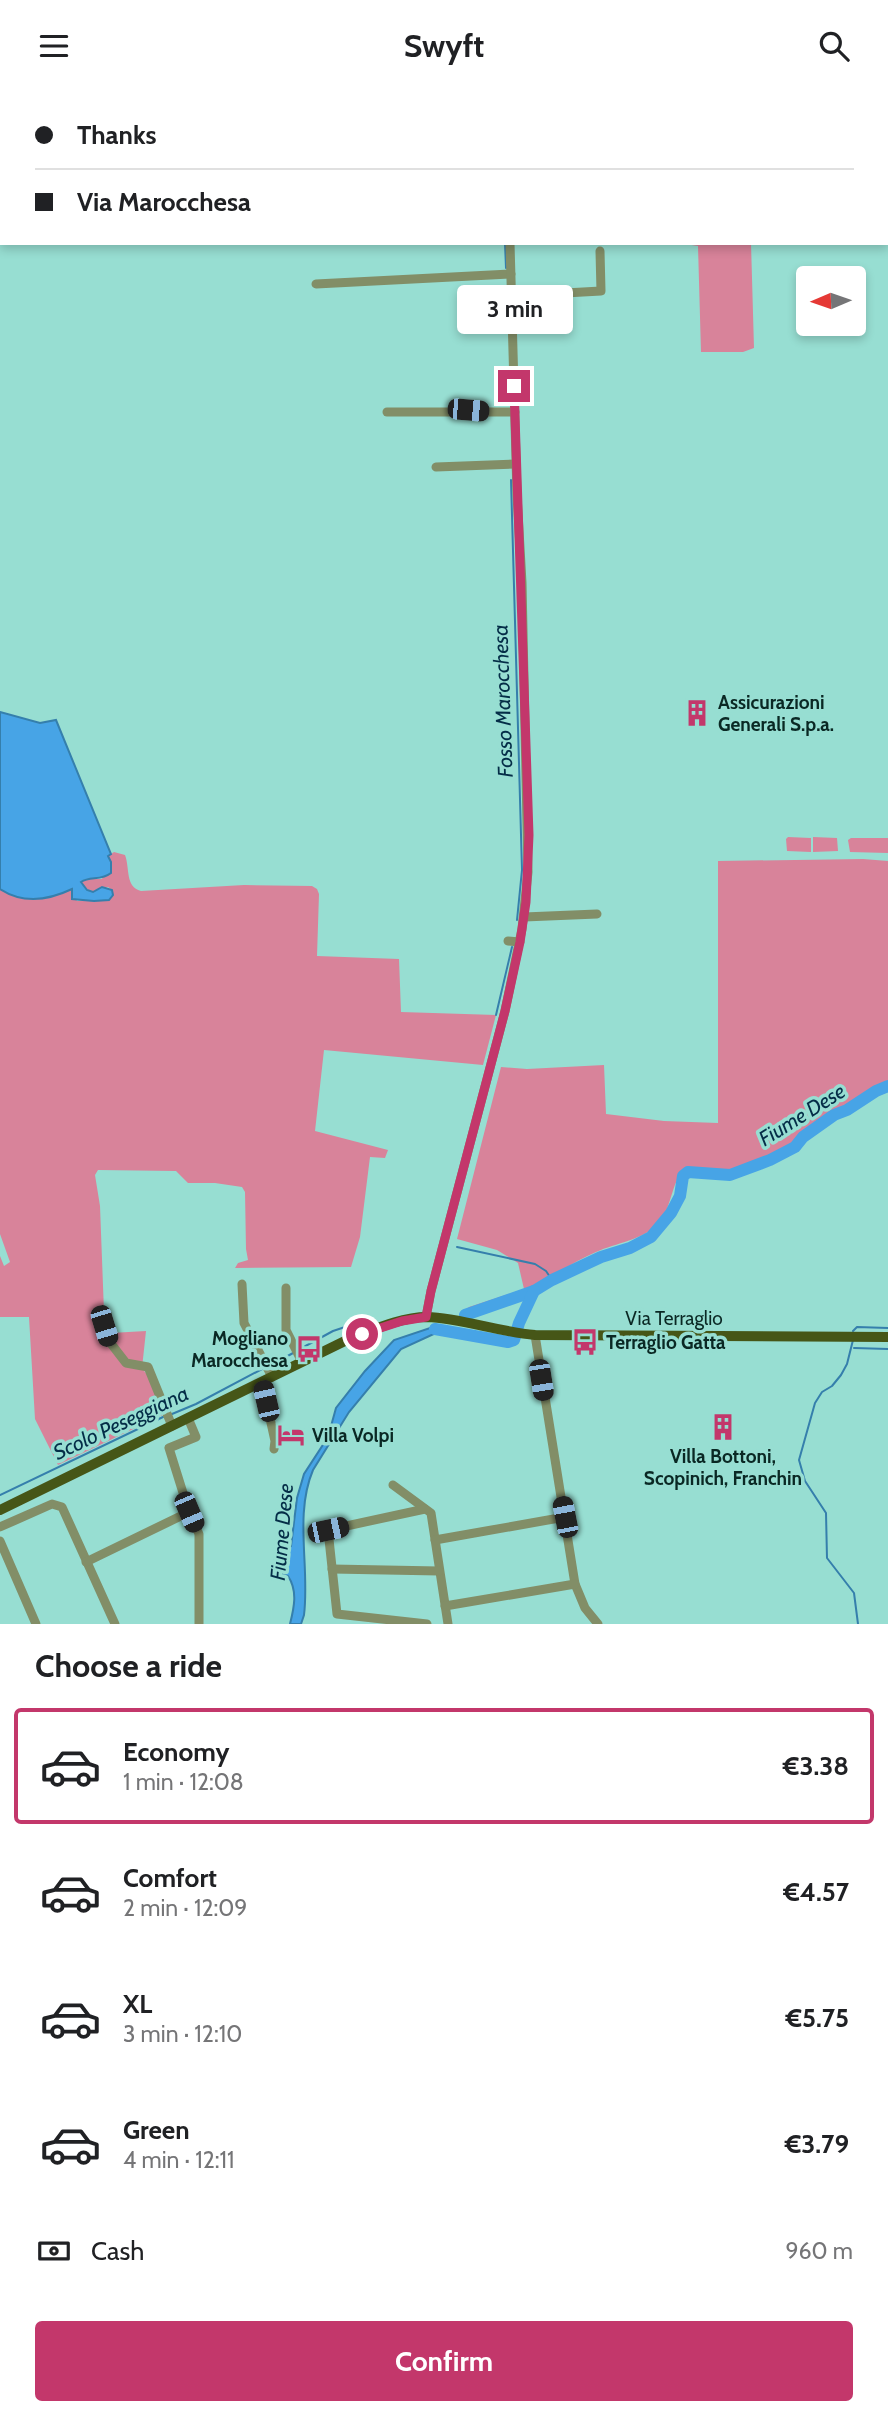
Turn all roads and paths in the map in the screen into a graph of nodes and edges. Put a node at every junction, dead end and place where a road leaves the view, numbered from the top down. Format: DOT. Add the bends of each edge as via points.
graph roads {
  1 [pos="510,245"];
  2 [pos="600,251"];
  3 [pos="511,274"];
  4 [pos="316,284"];
  5 [pos="511,296"];
  6 [pos="387,412"];
  7 [pos="515,412"];
  8 [pos="516,464"];
  9 [pos="436,467"];
  10 [pos="597,914"];
  11 [pos="524,917"];
  12 [pos="508,941"];
  13 [pos="520,942"];
  14 [pos="242,1284"];
  15 [pos="286,1288"];
  16 [pos="426,1317"];
  17 [pos="101,1323"];
  18 [pos="535,1335"];
  19 [pos="888,1337"];
  20 [pos="299,1354"];
  21 [pos="267,1373"];
  22 [pos="170,1419"];
  23 [pos="189,1421"];
  24 [pos="274,1449"];
  25 [pos="393,1485"];
  26 [pos="425,1509"];
  27 [pos="0,1510"];
  28 [pos="189,1512"];
  29 [pos="565,1517"];
  30 [pos="0,1527"];
  31 [pos="435,1540"];
  32 [pos="0,1541"];
  33 [pos="86,1562"];
  34 [pos="332,1569"];
  35 [pos="439,1571"];
  36 [pos="575,1584"];
  37 [pos="445,1606"];
  38 [pos="598,1621"];
  39 [pos="36,1624"];
  40 [pos="115,1624"];
  41 [pos="199,1624"];
  42 [pos="427,1624"];
  43 [pos="448,1624"];
  1 -- 3 [label="street"];
  2 -- 5 [label="street" via="601,291"];
  3 -- 4 [label="street"];
  3 -- 5 [label="street"];
  5 -- 7 [label="street"];
  6 -- 7 [label="street"];
  7 -- 8 [label="street"];
  8 -- 9 [label="street"];
  8 -- 11 [label="street" via="529,835"];
  10 -- 11 [label="street"];
  11 -- 13 [label="street"];
  12 -- 13 [label="street"];
  13 -- 16 [label="street"];
  14 -- 21 [label="street" via="244,1323"];
  15 -- 20 [label="street" via="286,1329"];
  16 -- 18 [label="main road, Via Terraglio"];
  16 -- 20 [label="main road, Via Terraglio"];
  17 -- 22 [label="street" via="126,1363 148,1367"];
  18 -- 19 [label="main road, Via Terraglio"];
  18 -- 29 [label="street"];
  20 -- 21 [label="main road, Via Terraglio"];
  21 -- 23 [label="main road, Via Terraglio"];
  21 -- 24 [label="street"];
  22 -- 23 [label="main road, Via Terraglio"];
  22 -- 27 [label="main road, Via Terraglio"];
  23 -- 28 [label="street" via="196,1437 169,1448"];
  25 -- 26 [label="street"];
  26 -- 31 [label="street" via="430,1513"];
  26 -- 34 [label="street" via="328,1530"];
  28 -- 33 [label="street"];
  28 -- 41 [label="street" via="199,1534"];
  29 -- 31 [label="street"];
  29 -- 36 [label="street"];
  30 -- 33 [label="street" via="51,1504 62,1507"];
  31 -- 35 [label="street"];
  32 -- 39 [label="street"];
  33 -- 40 [label="street"];
  34 -- 35 [label="street"];
  34 -- 42 [label="street" via="337,1614"];
  35 -- 37 [label="street"];
  36 -- 37 [label="street"];
  36 -- 38 [label="street" via="582,1603"];
  37 -- 43 [label="street"];
}
